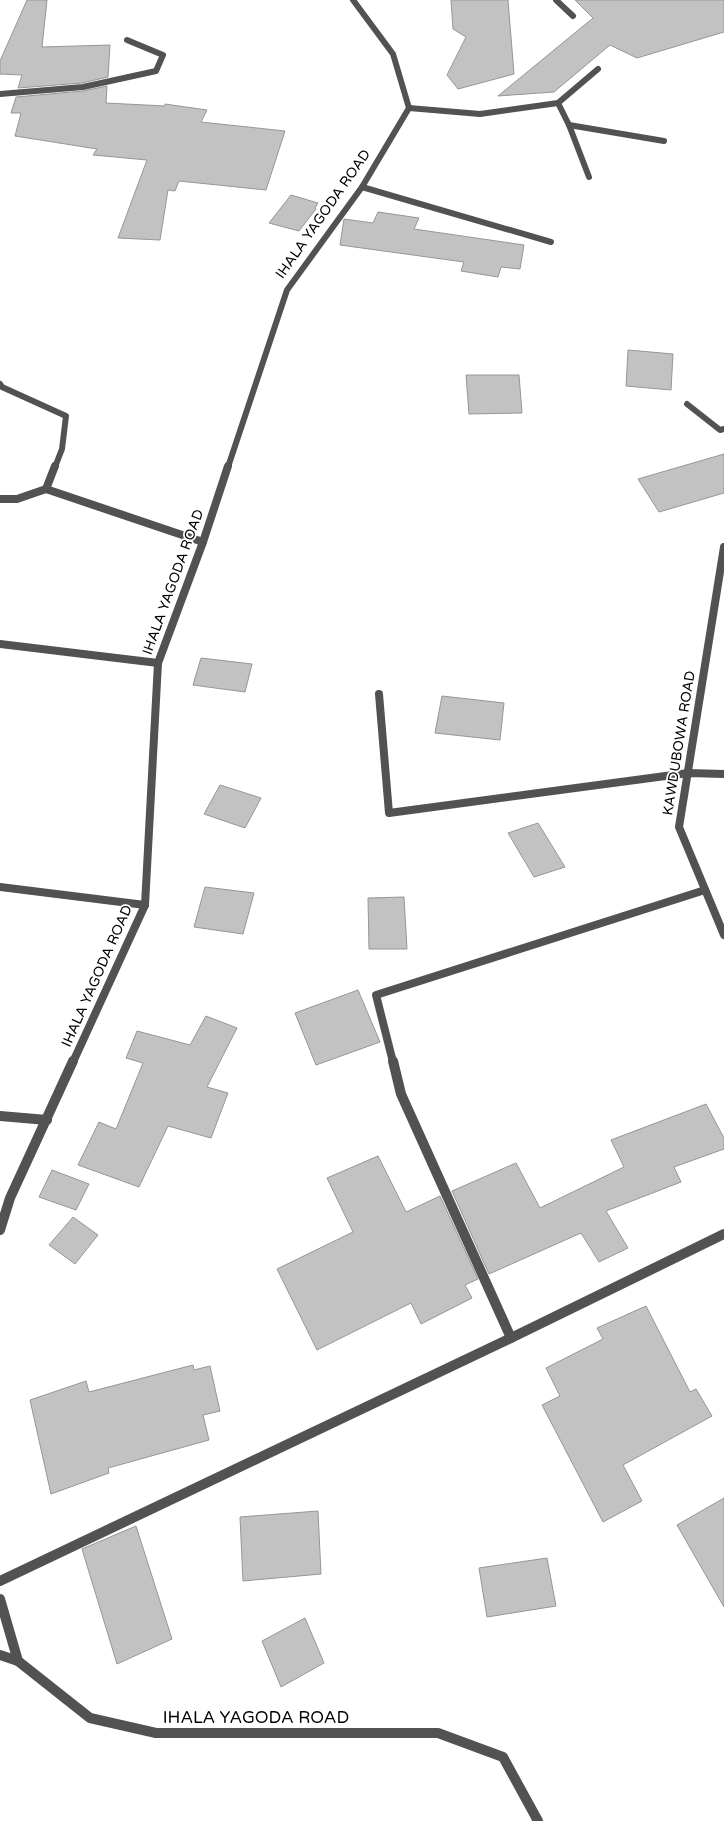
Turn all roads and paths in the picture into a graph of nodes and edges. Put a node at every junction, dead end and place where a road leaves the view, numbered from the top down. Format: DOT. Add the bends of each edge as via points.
graph roads {
  1 [pos="353,0"];
  2 [pos="556,0"];
  3 [pos="573,16"];
  4 [pos="127,40"];
  5 [pos="598,69"];
  6 [pos="0,94"];
  7 [pos="558,103"];
  8 [pos="409,108"];
  9 [pos="569,125"];
  10 [pos="664,141"];
  11 [pos="589,177"];
  12 [pos="362,187"];
  13 [pos="551,242"];
  14 [pos="0,384"];
  15 [pos="687,404"];
  16 [pos="724,429"];
  17 [pos="46,489"];
  18 [pos="0,499"];
  19 [pos="203,542"];
  20 [pos="724,547"];
  21 [pos="0,644"];
  22 [pos="158,663"];
  23 [pos="379,694"];
  24 [pos="688,773"];
  25 [pos="724,774"];
  26 [pos="0,887"];
  27 [pos="705,890"];
  28 [pos="145,905"];
  29 [pos="724,935"];
  30 [pos="0,1116"];
  31 [pos="47,1120"];
  32 [pos="0,1230"];
  33 [pos="724,1234"];
  34 [pos="511,1338"];
  35 [pos="0,1581"];
  36 [pos="0,1599"];
  37 [pos="0,1655"];
  38 [pos="18,1661"];
  39 [pos="538,1821"];
  1 -- 8 [label="street" via="393,54"];
  2 -- 3 [label="street"];
  4 -- 6 [label="street" via="163,55 156,71 83,87"];
  5 -- 7 [label="street"];
  7 -- 8 [label="street" via="480,114"];
  7 -- 9 [label="street"];
  8 -- 12 [label="street, IHALA YAGODA ROAD"];
  9 -- 10 [label="street"];
  9 -- 11 [label="street"];
  12 -- 13 [label="street"];
  12 -- 19 [label="street, IHALA YAGODA ROAD" via="287,290"];
  14 -- 17 [label="street" via="66,416 62,449"];
  15 -- 16 [label="street" via="720,430"];
  17 -- 18 [label="street" via="17,499"];
  17 -- 19 [label="street"];
  19 -- 22 [label="street, IHALA YAGODA ROAD"];
  20 -- 24 [label="street, KAWDUBOWA ROAD"];
  21 -- 22 [label="street"];
  22 -- 28 [label="street, IHALA YAGODA ROAD"];
  23 -- 24 [label="street" via="389,813"];
  24 -- 25 [label="street"];
  24 -- 27 [label="street, KAWDUBOWA ROAD" via="679,827"];
  26 -- 28 [label="street"];
  27 -- 29 [label="street, KAWDUBOWA ROAD"];
  27 -- 34 [label="street" via="376,995 402,1094"];
  28 -- 31 [label="street, IHALA YAGODA ROAD"];
  30 -- 31 [label="street"];
  31 -- 32 [label="street, IHALA YAGODA ROAD" via="10,1198"];
  33 -- 34 [label="street"];
  34 -- 35 [label="street"];
  36 -- 38 [label="street"];
  37 -- 38 [label="street, IHALA YAGODA ROAD"];
  38 -- 39 [label="street, IHALA YAGODA ROAD" via="90,1718 156,1733 438,1733 503,1757"];
}
